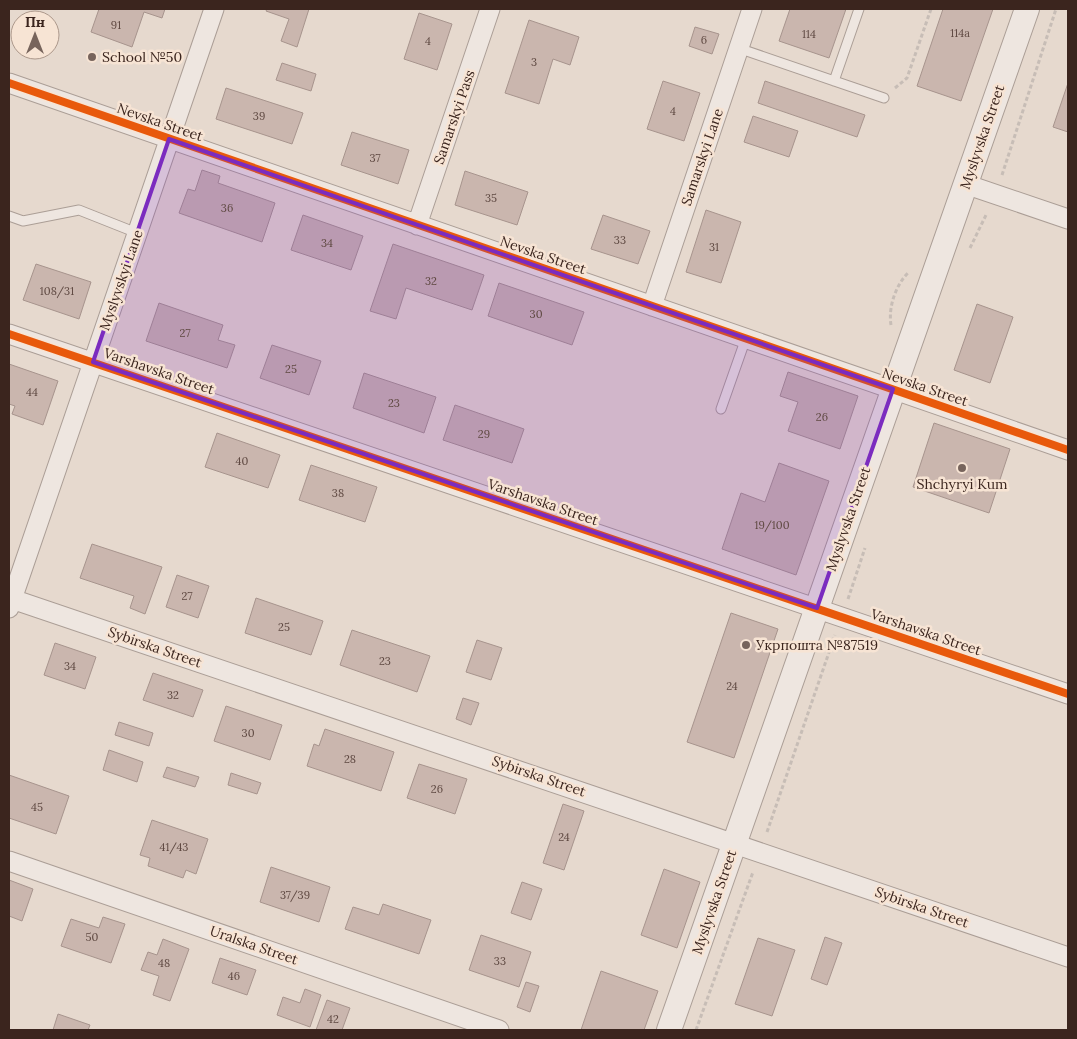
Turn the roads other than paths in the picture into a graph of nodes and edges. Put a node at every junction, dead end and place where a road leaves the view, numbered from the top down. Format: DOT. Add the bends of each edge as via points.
graph roads {
  1 [pos="214,9"];
  2 [pos="490,9"];
  3 [pos="752,9"];
  4 [pos="859,9"];
  5 [pos="1027,9"];
  6 [pos="738,48"];
  7 [pos="834,81"];
  8 [pos="9,83"];
  9 [pos="884,98"];
  10 [pos="169,139"];
  11 [pos="965,184"];
  12 [pos="9,216"];
  13 [pos="1068,219"];
  14 [pos="417,225"];
  15 [pos="137,233"];
  16 [pos="652,306"];
  17 [pos="9,334"];
  18 [pos="746,338"];
  19 [pos="93,362"];
  20 [pos="893,389"];
  21 [pos="721,409"];
  22 [pos="1068,450"];
  23 [pos="10,601"];
  24 [pos="817,608"];
  25 [pos="1068,694"];
  26 [pos="735,843"];
  27 [pos="9,861"];
  28 [pos="1068,958"];
  29 [pos="499,1030"];
  30 [pos="669,1030"];
  1 -- 10 [label="street, Myslyvskyi Lane"];
  2 -- 14 [label="street, Samarskyi Pass"];
  3 -- 6 [label="street, Samarskyi Lane"];
  4 -- 7 [label="lane"];
  5 -- 11 [label="street, Myslyvska Street"];
  6 -- 7 [label="lane"];
  6 -- 16 [label="street, Samarskyi Lane"];
  7 -- 9 [label="lane"];
  8 -- 10 [label="street, Nevska Street"];
  10 -- 14 [label="street, Nevska Street"];
  10 -- 15 [label="street, Myslyvskyi Lane"];
  11 -- 13 [label="street"];
  11 -- 20 [label="street, Myslyvska Street"];
  12 -- 15 [label="lane" via="23,221 79,210"];
  14 -- 16 [label="street, Nevska Street"];
  15 -- 19 [label="street, Myslyvskyi Lane"];
  16 -- 18 [label="street, Nevska Street"];
  17 -- 19 [label="street, Varshavska Street"];
  18 -- 20 [label="street, Nevska Street"];
  18 -- 21 [label="lane"];
  19 -- 23 [label="street, Myslyvskyi Lane"];
  19 -- 24 [label="street, Varshavska Street"];
  20 -- 22 [label="street, Nevska Street"];
  20 -- 24 [label="street, Myslyvska Street"];
  23 -- 26 [label="street, Sybirska Street"];
  24 -- 25 [label="street, Varshavska Street"];
  24 -- 26 [label="street, Myslyvska Street"];
  26 -- 28 [label="street, Sybirska Street"];
  26 -- 30 [label="street, Myslyvska Street"];
  27 -- 29 [label="street, Uralska Street"];
}
